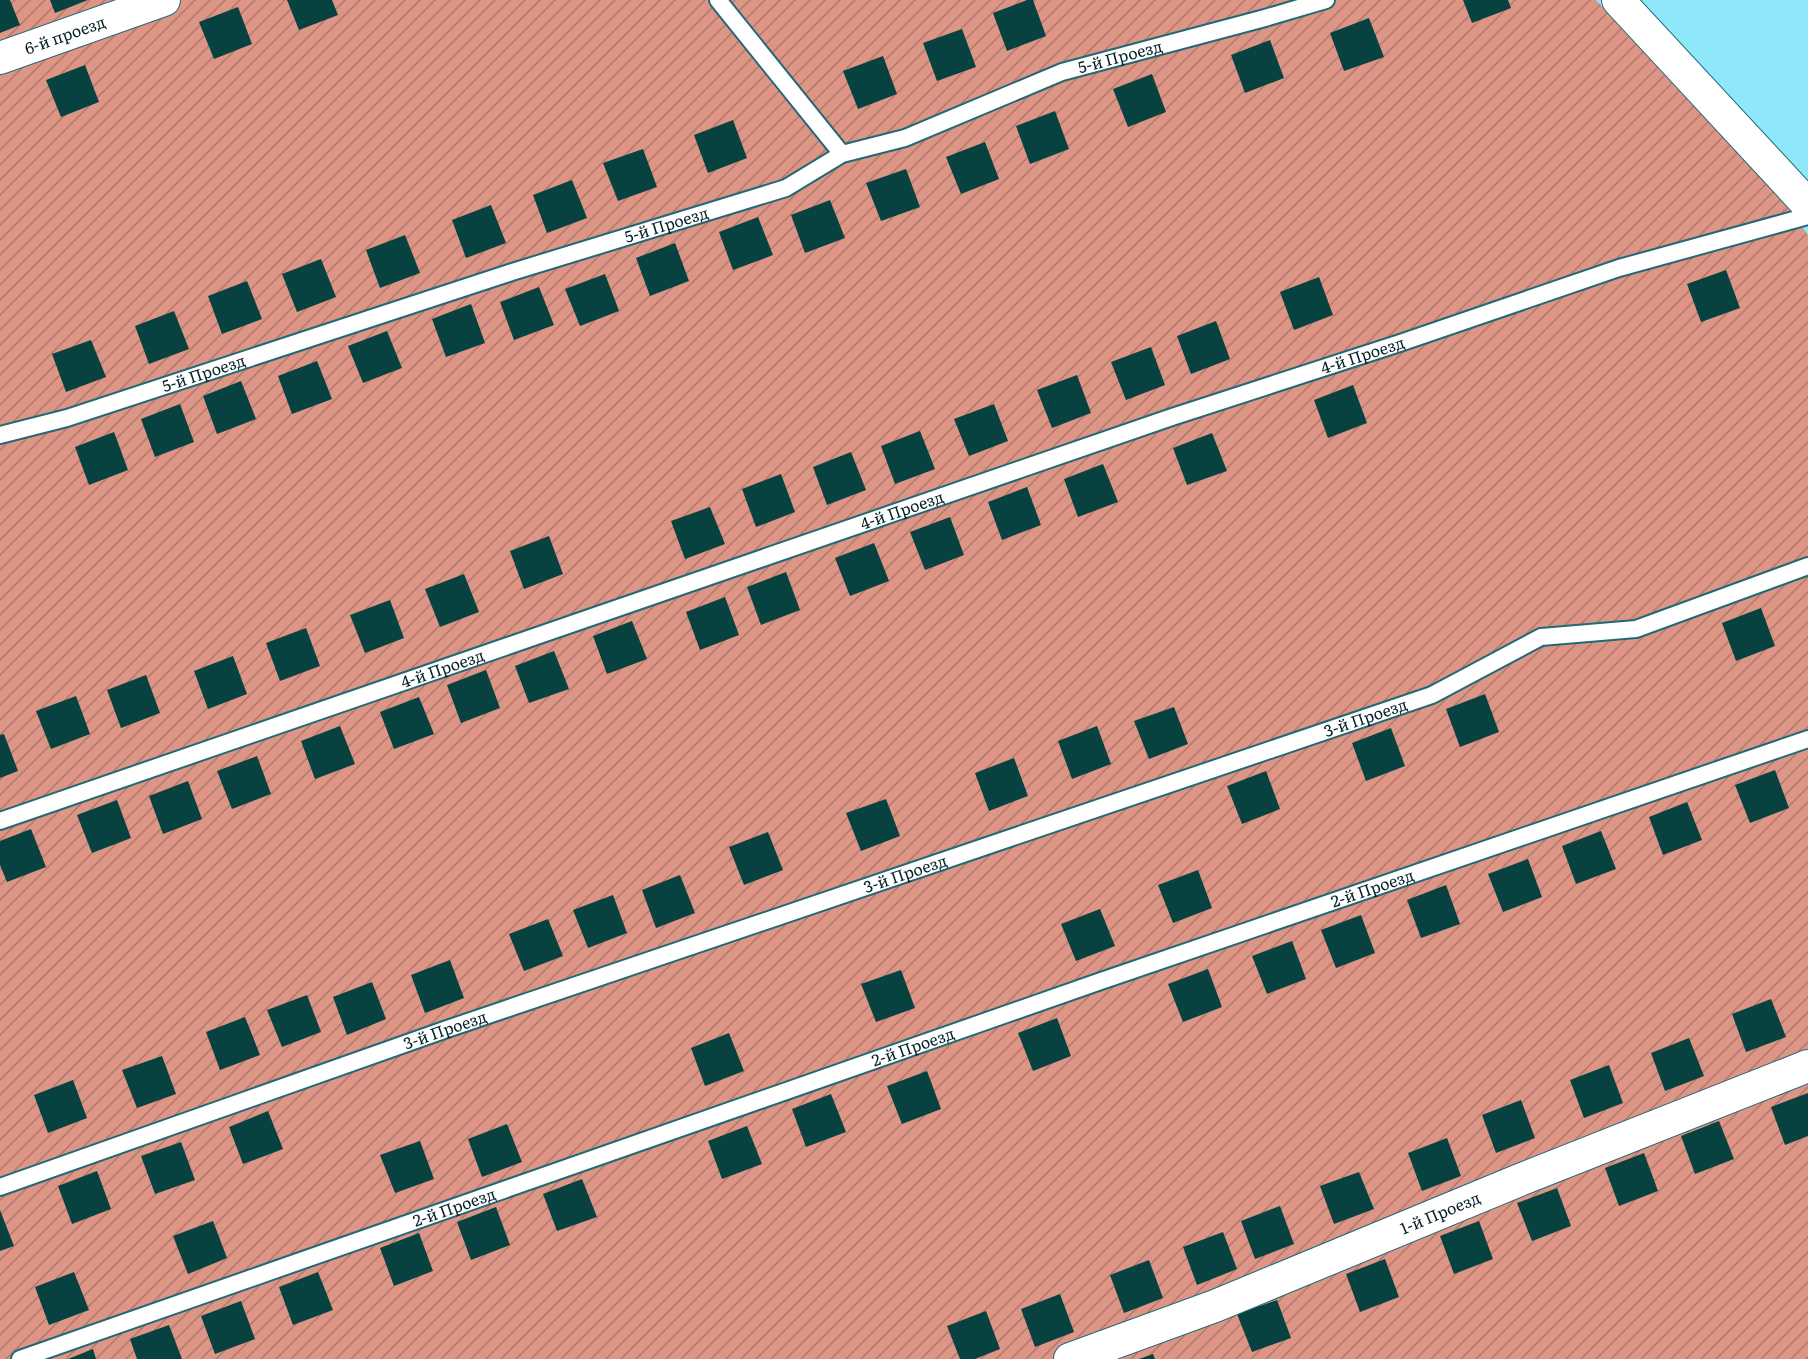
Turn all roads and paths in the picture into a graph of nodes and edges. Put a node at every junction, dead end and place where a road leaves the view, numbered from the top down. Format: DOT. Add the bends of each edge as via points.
graph roads {
  1 [pos="164,0"];
  2 [pos="718,0"];
  3 [pos="1326,0"];
  4 [pos="1618,0"];
  5 [pos="0,58"];
  6 [pos="842,154"];
  7 [pos="1808,205"];
  8 [pos="1808,216"];
  9 [pos="0,435"];
  10 [pos="1808,566"];
  11 [pos="1808,739"];
  12 [pos="0,821"];
  13 [pos="1808,1066"];
  14 [pos="0,1187"];
  15 [pos="20,1359"];
  16 [pos="1070,1359"];
  1 -- 5 [label="street, 6-й проезд"];
  2 -- 6 [label="lane"];
  3 -- 6 [label="lane, 5-й Проезд" via="1062,72 904,138"];
  4 -- 7 [label="street"];
  6 -- 9 [label="lane, 5-й Проезд" via="786,188 512,272 68,418"];
  8 -- 12 [label="lane, 4-й Проезд" via="1618,268"];
  10 -- 14 [label="lane, 3-й Проезд" via="1636,629 1541,637 1432,695 447,1029"];
  11 -- 15 [label="lane, 2-й Проезд"];
  13 -- 16 [label="street, 1-й Проезд" via="1215,1306"];
}
